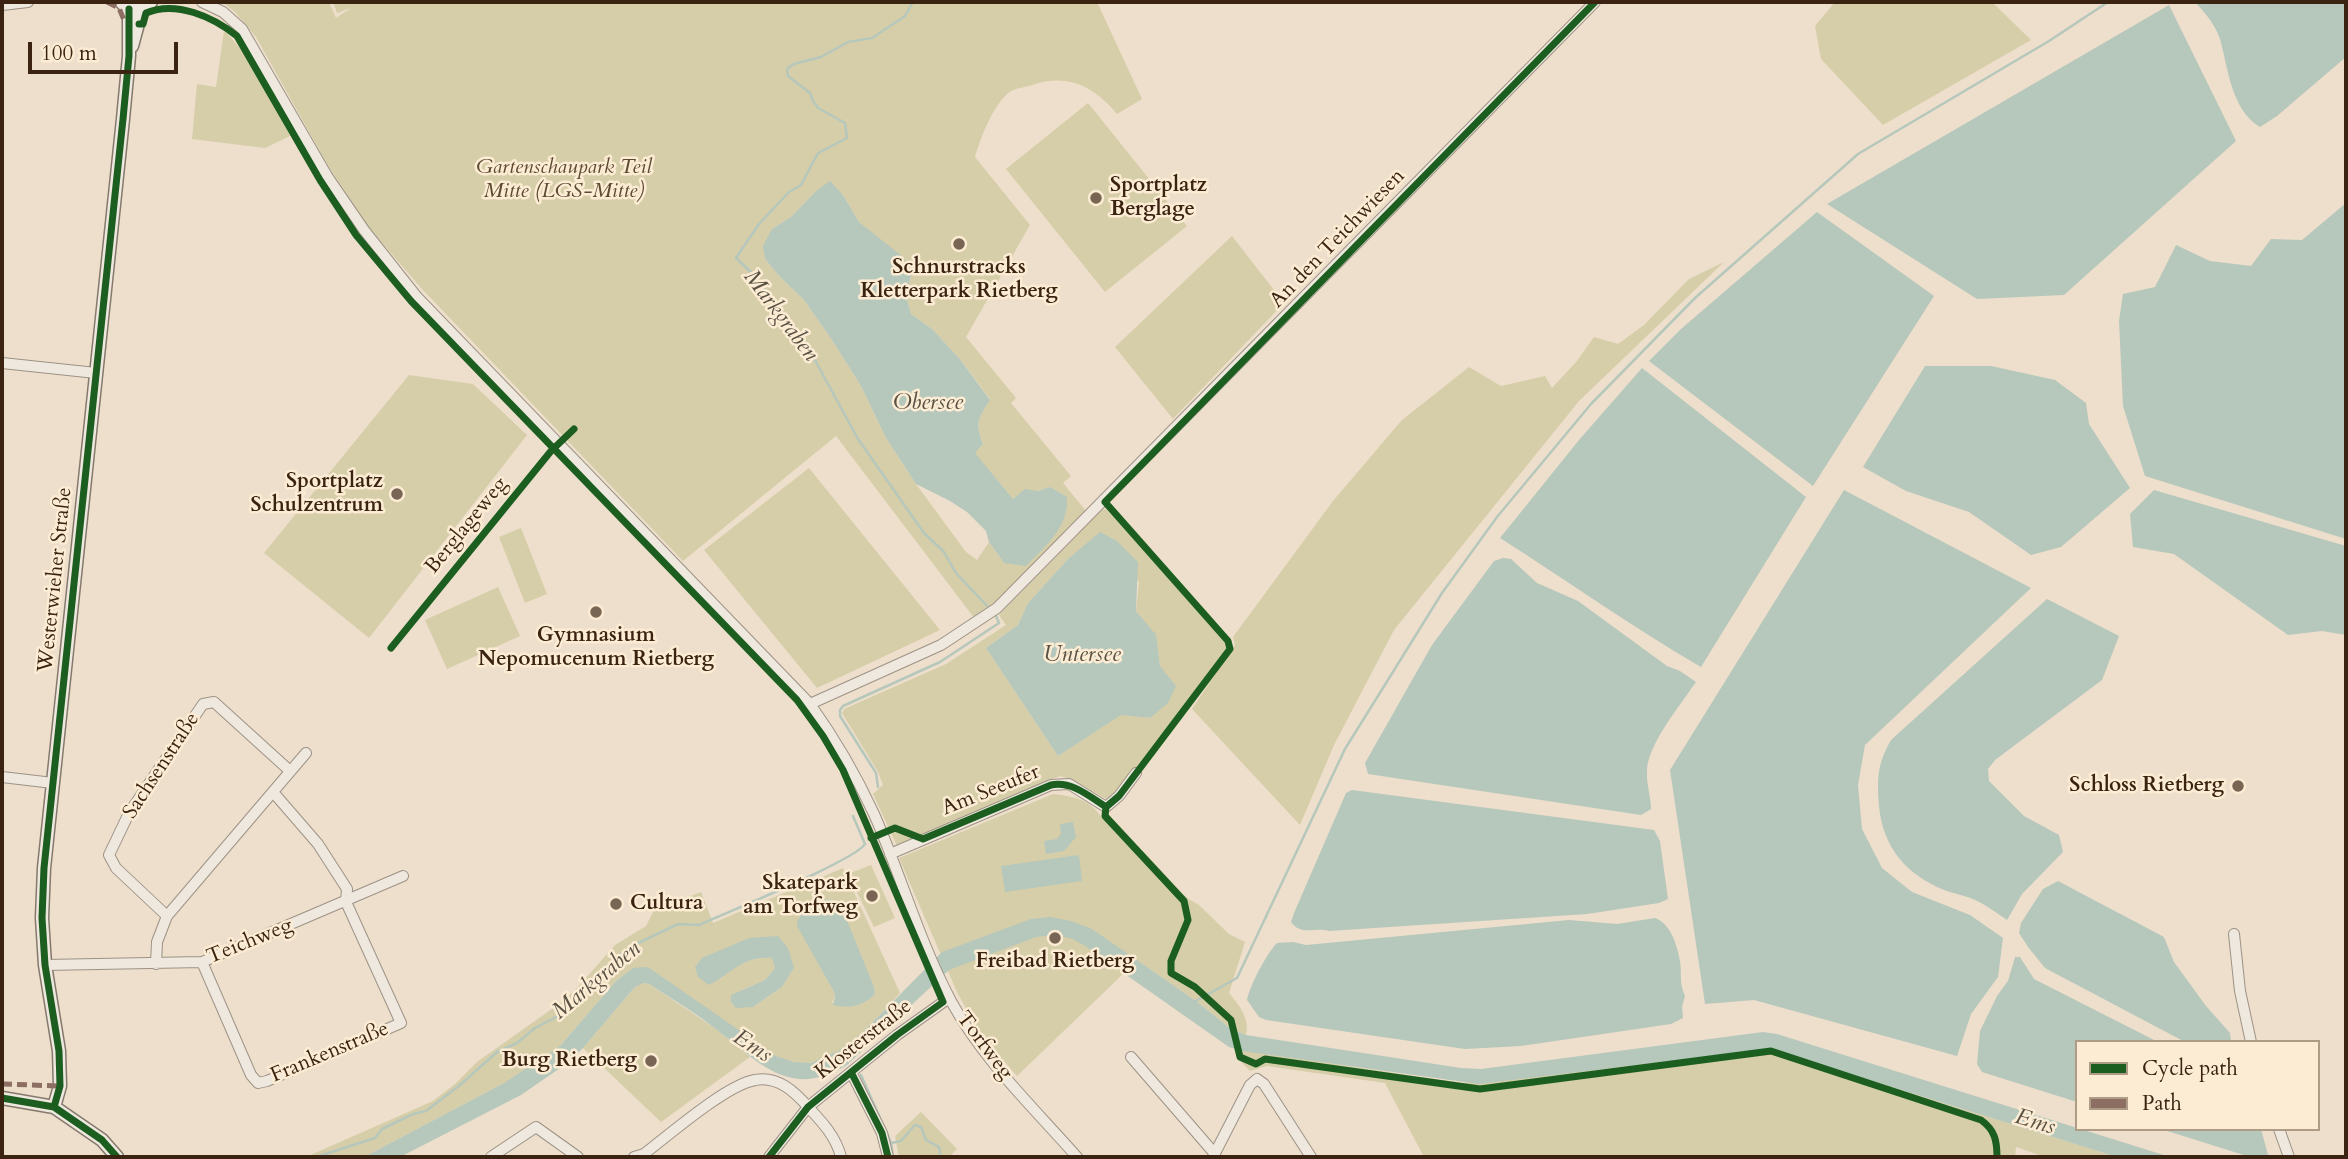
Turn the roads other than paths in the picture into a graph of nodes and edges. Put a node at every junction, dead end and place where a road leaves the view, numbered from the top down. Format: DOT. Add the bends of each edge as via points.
graph roads {
  1 [pos="28,2"];
  2 [pos="202,2"];
  3 [pos="1595,2"];
  4 [pos="141,4"];
  5 [pos="2,5"];
  6 [pos="2,363"];
  7 [pos="96,373"];
  8 [pos="810,704"];
  9 [pos="306,753"];
  10 [pos="290,771"];
  11 [pos="1136,773"];
  12 [pos="2,777"];
  13 [pos="53,783"];
  14 [pos="273,792"];
  15 [pos="890,854"];
  16 [pos="404,876"];
  17 [pos="346,902"];
  18 [pos="167,916"];
  19 [pos="2234,934"];
  20 [pos="202,962"];
  21 [pos="156,964"];
  22 [pos="45,965"];
  23 [pos="946,1000"];
  24 [pos="2251,1040"];
  25 [pos="1131,1057"];
  26 [pos="851,1072"];
  27 [pos="2,1098"];
  28 [pos="54,1107"];
  29 [pos="808,1107"];
  30 [pos="2280,1131"];
  31 [pos="1214,1156"];
  32 [pos="117,1157"];
  33 [pos="491,1157"];
  34 [pos="578,1157"];
  35 [pos="634,1157"];
  36 [pos="769,1157"];
  37 [pos="841,1157"];
  38 [pos="888,1157"];
  39 [pos="1077,1157"];
  40 [pos="1311,1157"];
  41 [pos="2288,1157"];
  1 -- 5 [label="street"];
  2 -- 8 [label="street, Torfweg" via="242,29 327,176 417,297"];
  3 -- 8 [label="street, An den Teichwiesen" via="997,608 941,645"];
  4 -- 7 [label="main road, Westerwieher Straße" via="128,56"];
  6 -- 7 [label="street"];
  7 -- 13 [label="main road, Westerwieher Straße"];
  8 -- 15 [label="street, Torfweg" via="852,768"];
  9 -- 10 [label="street"];
  10 -- 14 [label="street"];
  10 -- 18 [label="street, Sachsenstraße" via="214,702 203,704 129,813 109,855 116,868"];
  11 -- 15 [label="street, Am Seeufer" via="1106,807 1069,784 1051,785"];
  12 -- 13 [label="street"];
  13 -- 22 [label="main road, Westerwieher Straße" via="44,868"];
  14 -- 17 [label="street" via="318,844 347,889"];
  14 -- 18 [label="street"];
  15 -- 23 [label="street, Torfweg"];
  16 -- 17 [label="street, Teichweg"];
  17 -- 20 [label="street, Teichweg"];
  17 -- 20 [label="street, Frankenstraße" via="401,1023 267,1081 258,1083 251,1075"];
  18 -- 21 [label="street" via="157,942"];
  19 -- 24 [label="street"];
  20 -- 21 [label="street, Teichweg"];
  21 -- 22 [label="street, Teichweg"];
  22 -- 28 [label="main road, Westerwieher Straße" via="58,1051 60,1086"];
  23 -- 26 [label="street, Klosterstraße"];
  23 -- 39 [label="street, Torfweg" via="985,1055"];
  25 -- 31 [label="street"];
  26 -- 29 [label="street, Klosterstraße"];
  26 -- 38 [label="street" via="882,1133"];
  27 -- 28 [label="main road"];
  28 -- 32 [label="main road" via="102,1140"];
  29 -- 35 [label="street, Klosterstraße" via="794,1091 756,1079 729,1091"];
  29 -- 36 [label="street"];
  29 -- 37 [label="street" via="830,1132"];
  30 -- 41 [label="street"];
  31 -- 40 [label="street" via="1257,1079"];
  33 -- 34 [label="street" via="536,1126"];
}
